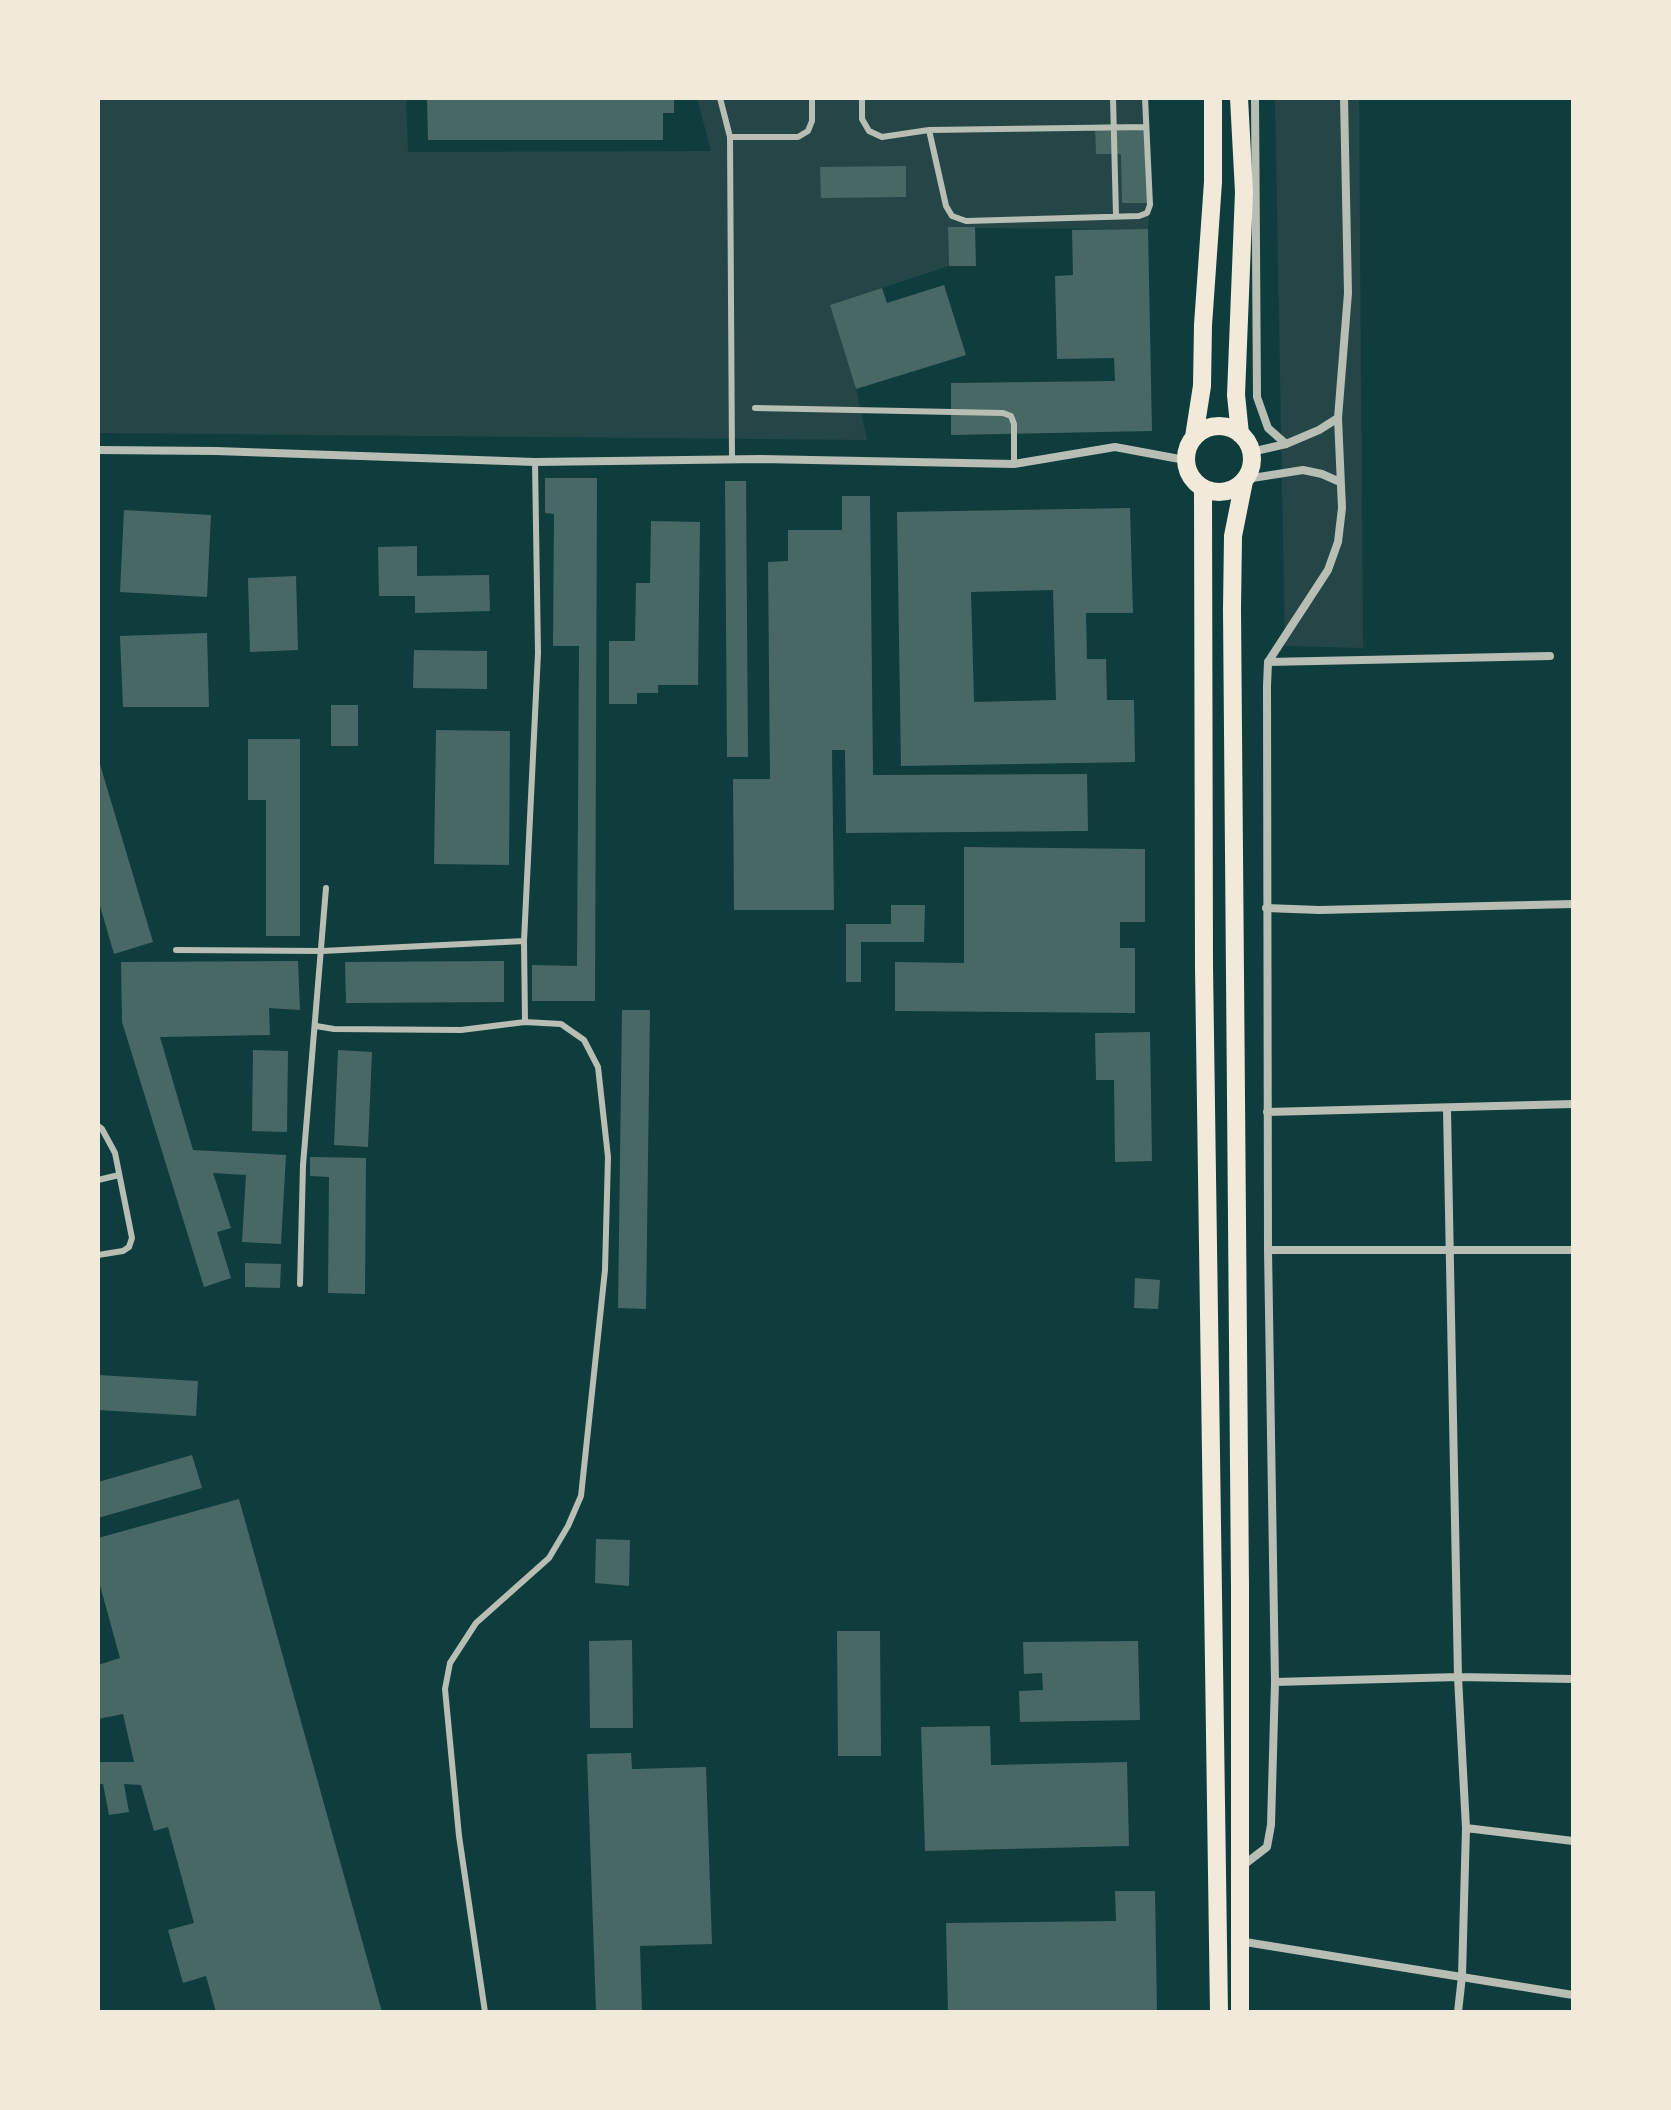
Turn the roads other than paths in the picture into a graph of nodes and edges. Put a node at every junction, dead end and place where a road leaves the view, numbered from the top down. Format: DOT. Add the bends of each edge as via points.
graph roads {
  1 [pos="720,98"];
  2 [pos="812,98"];
  3 [pos="862,98"];
  4 [pos="1113,98"];
  5 [pos="1145,98"];
  6 [pos="1213,98"];
  7 [pos="1239,98"];
  8 [pos="1255,98"];
  9 [pos="1344,98"];
  10 [pos="1145,127"];
  11 [pos="1113,129"];
  12 [pos="929,130"];
  13 [pos="730,137"];
  14 [pos="1116,216"];
  15 [pos="755,408"];
  16 [pos="1338,418"];
  17 [pos="1240,434"];
  18 [pos="1194,437"];
  19 [pos="1286,444"];
  20 [pos="98,450"];
  21 [pos="1251,452"];
  22 [pos="732,460"];
  23 [pos="1185,460"];
  24 [pos="535,462"];
  25 [pos="1014,464"];
  26 [pos="1245,480"];
  27 [pos="1340,482"];
  28 [pos="1203,489"];
  29 [pos="1550,656"];
  30 [pos="1268,662"];
  31 [pos="326,888"];
  32 [pos="1573,904"];
  33 [pos="1266,908"];
  34 [pos="524,941"];
  35 [pos="176,950"];
  36 [pos="322,951"];
  37 [pos="525,1022"];
  38 [pos="316,1026"];
  39 [pos="1573,1104"];
  40 [pos="1447,1109"];
  41 [pos="1267,1112"];
  42 [pos="98,1126"];
  43 [pos="119,1175"];
  44 [pos="98,1180"];
  45 [pos="1268,1250"];
  46 [pos="1448,1250"];
  47 [pos="1573,1250"];
  48 [pos="98,1255"];
  49 [pos="300,1284"];
  50 [pos="1458,1677"];
  51 [pos="1573,1679"];
  52 [pos="1275,1682"];
  53 [pos="1466,1828"];
  54 [pos="1573,1841"];
  55 [pos="1238,1869"];
  56 [pos="1239,1941"];
  57 [pos="1462,1976"];
  58 [pos="1573,1995"];
  59 [pos="485,2012"];
  60 [pos="1219,2012"];
  61 [pos="1240,2012"];
  62 [pos="1458,2012"];
  1 -- 13 [label="lane"];
  2 -- 13 [label="lane" via="812,121 798,137"];
  3 -- 12 [label="lane" via="862,119 869,131 882,137"];
  4 -- 11 [label="lane"];
  5 -- 10 [label="lane"];
  6 -- 18 [label="main road" via="1202,386"];
  7 -- 17 [label="main road" via="1244,192 1236,395"];
  8 -- 19 [label="street" via="1257,397 1268,428"];
  9 -- 16 [label="street" via="1348,293"];
  10 -- 11 [label="lane"];
  10 -- 14 [label="lane" via="1150,205 1139,216"];
  11 -- 12 [label="lane"];
  11 -- 14 [label="lane"];
  12 -- 14 [label="lane" via="952,216 966,221"];
  13 -- 22 [label="lane"];
  15 -- 25 [label="lane" via="1003,413 1014,424"];
  16 -- 19 [label="street"];
  16 -- 27 [label="street"];
  17 -- 18 [label="main road" via="1221,426"];
  17 -- 21 [label="main road"];
  18 -- 23 [label="main road"];
  19 -- 21 [label="street"];
  20 -- 24 [label="street"];
  21 -- 26 [label="main road"];
  22 -- 24 [label="street"];
  22 -- 25 [label="street"];
  23 -- 25 [label="street" via="1115,447"];
  23 -- 28 [label="main road"];
  24 -- 34 [label="lane" via="538,653"];
  26 -- 27 [label="street" via="1303,470"];
  26 -- 28 [label="main road" via="1225,492"];
  26 -- 55 [label="main road" via="1233,536 1232,609"];
  27 -- 30 [label="street" via="1338,542 1328,570"];
  28 -- 60 [label="main road" via="1204,966"];
  29 -- 30 [label="street"];
  30 -- 33 [label="street"];
  31 -- 36 [label="lane"];
  32 -- 33 [label="street"];
  33 -- 41 [label="street"];
  34 -- 36 [label="lane"];
  34 -- 37 [label="lane"];
  35 -- 36 [label="lane"];
  36 -- 38 [label="lane"];
  37 -- 38 [label="lane" via="461,1030"];
  37 -- 59 [label="lane" via="561,1024 584,1040 598,1067 608,1157 605,1270 581,1496 549,1558 476,1623 450,1663 445,1689 459,1836"];
  38 -- 49 [label="lane" via="303,1165"];
  39 -- 40 [label="street"];
  40 -- 41 [label="street"];
  40 -- 46 [label="street"];
  41 -- 45 [label="street"];
  42 -- 43 [label="lane" via="115,1153"];
  43 -- 44 [label="lane"];
  43 -- 48 [label="lane" via="132,1238 123,1251"];
  45 -- 46 [label="street"];
  45 -- 52 [label="street"];
  46 -- 47 [label="street"];
  46 -- 50 [label="street"];
  50 -- 51 [label="street"];
  50 -- 52 [label="street"];
  50 -- 53 [label="street"];
  52 -- 55 [label="street" via="1267,1847"];
  53 -- 54 [label="street"];
  53 -- 57 [label="street"];
  55 -- 56 [label="main road"];
  56 -- 57 [label="street"];
  56 -- 61 [label="main road"];
  57 -- 58 [label="street"];
  57 -- 62 [label="street"];
}
